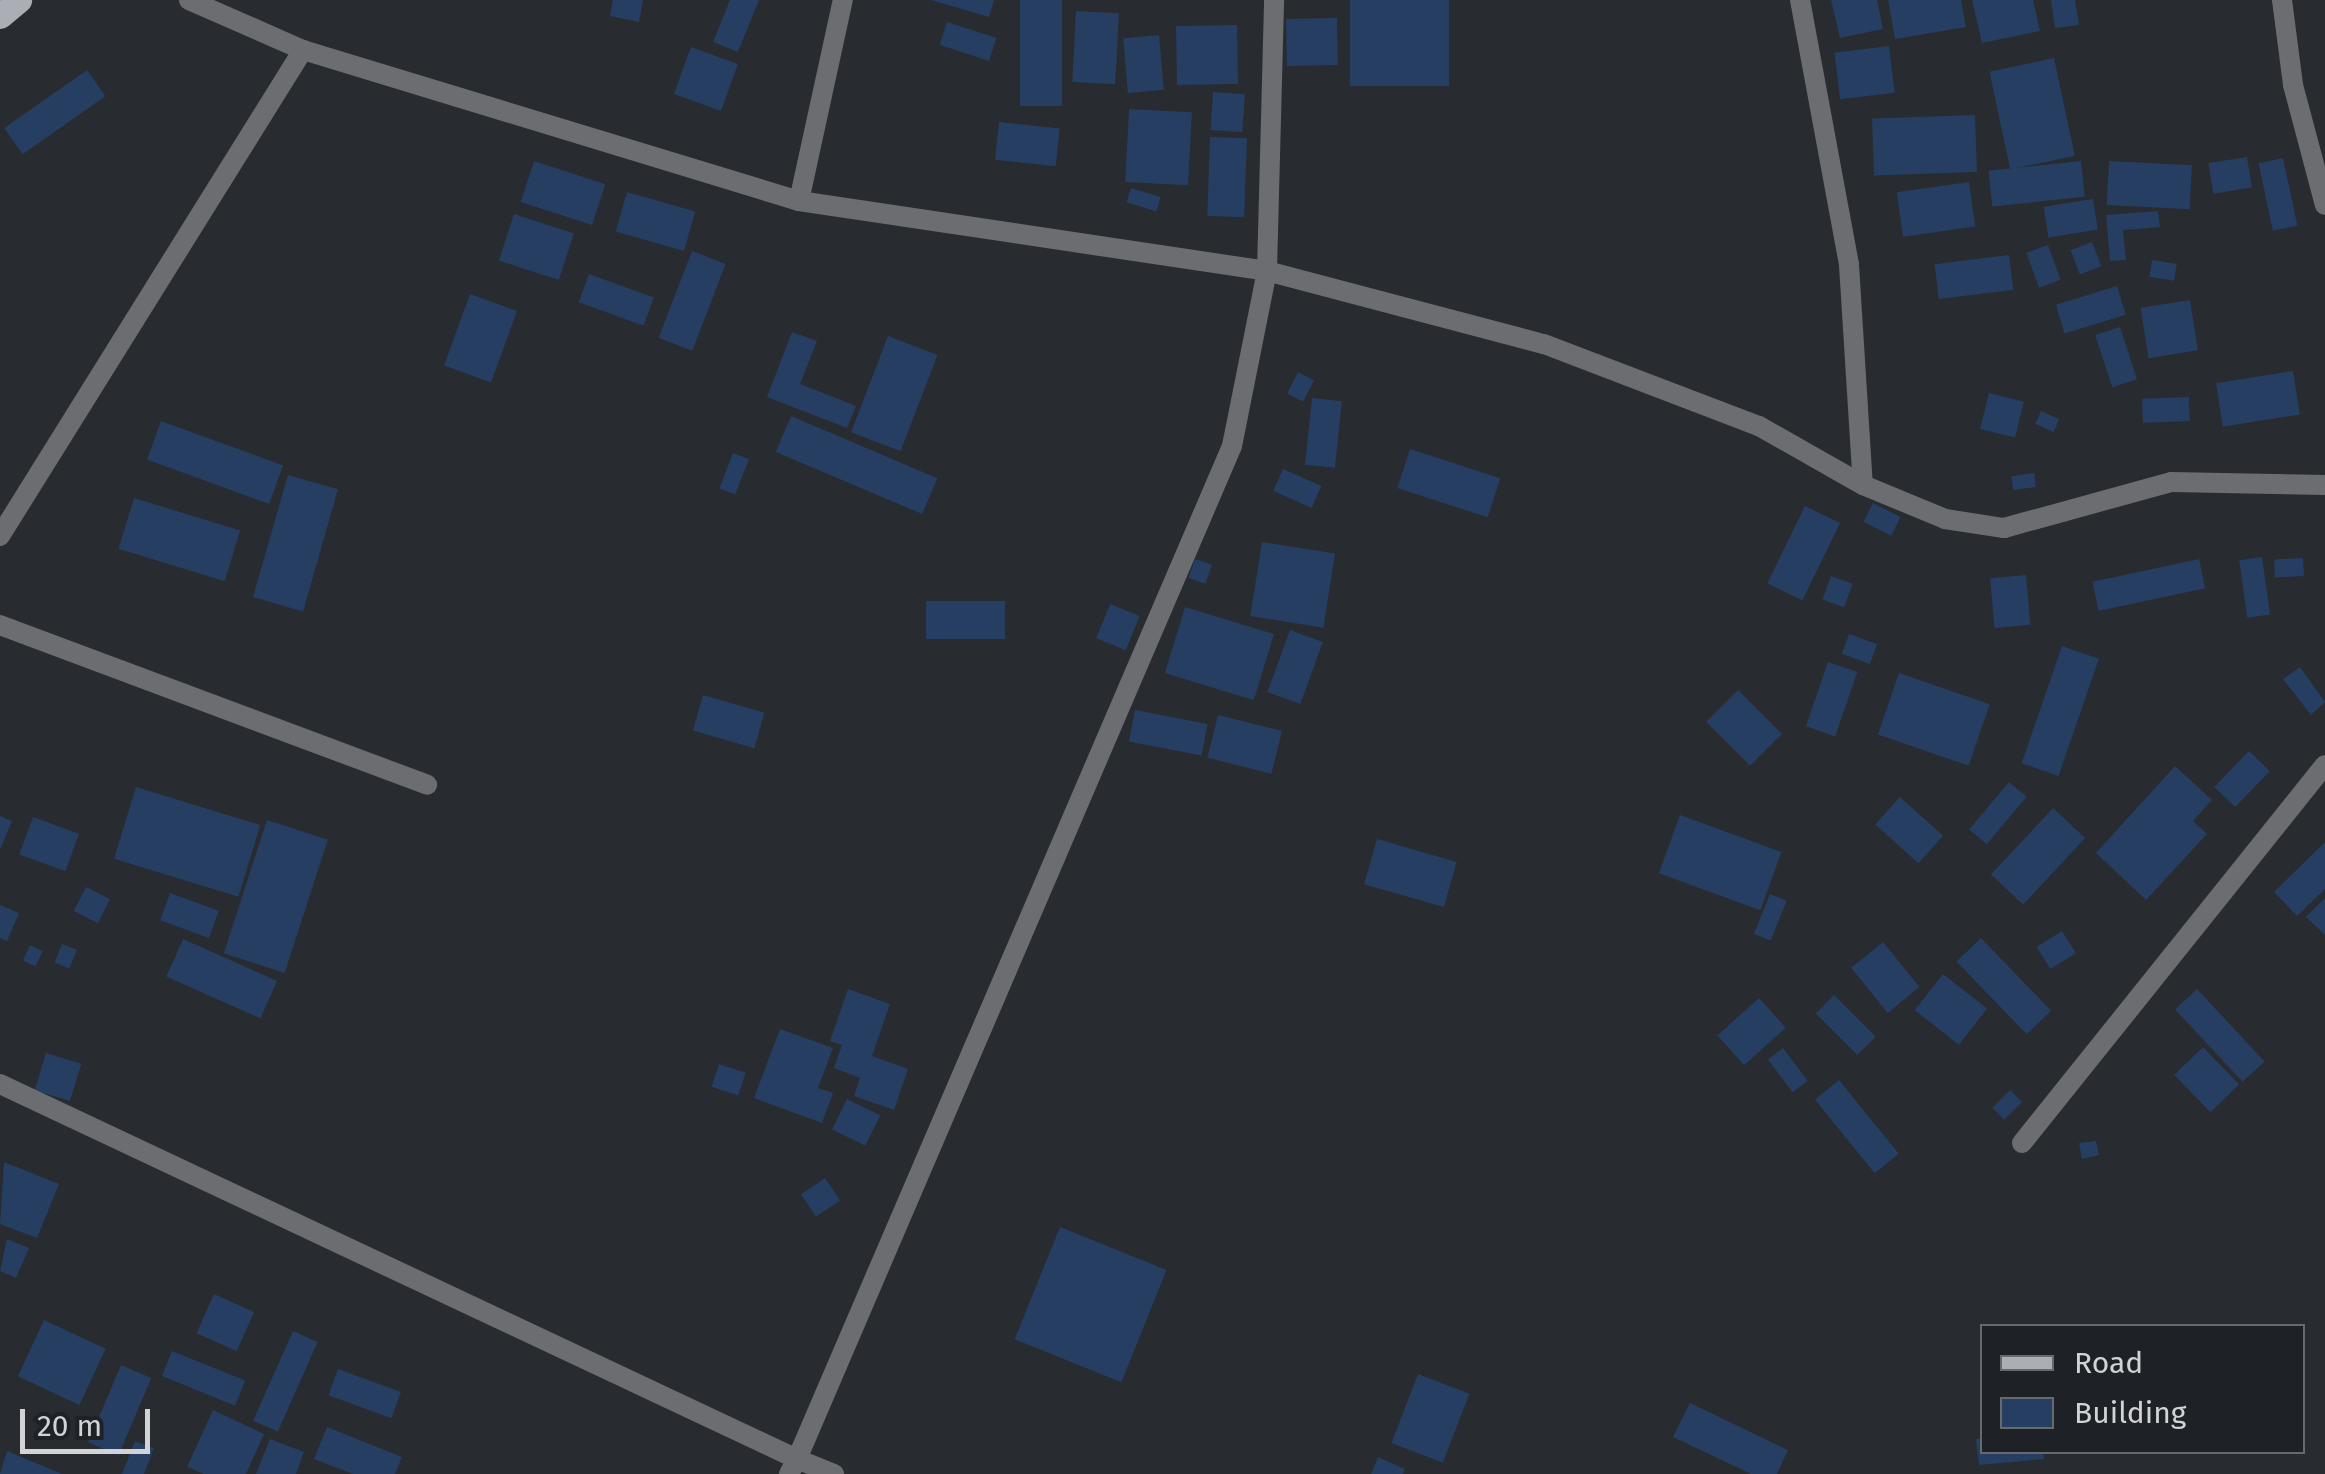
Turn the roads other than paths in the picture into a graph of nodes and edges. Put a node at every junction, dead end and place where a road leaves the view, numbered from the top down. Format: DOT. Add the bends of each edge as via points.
graph roads {
  1 [pos="19,0"];
  2 [pos="190,0"];
  3 [pos="843,0"];
  4 [pos="1274,0"];
  5 [pos="1800,0"];
  6 [pos="2282,0"];
  7 [pos="0,16"];
  8 [pos="303,50"];
  9 [pos="799,201"];
  10 [pos="2325,204"];
  11 [pos="1267,271"];
  12 [pos="1863,485"];
  13 [pos="2325,485"];
  14 [pos="0,536"];
  15 [pos="0,625"];
  16 [pos="2325,765"];
  17 [pos="427,784"];
  18 [pos="0,1084"];
  19 [pos="2022,1143"];
  20 [pos="793,1467"];
  21 [pos="834,1474"];
  1 -- 7 [label="main road"];
  2 -- 8 [label="street"];
  3 -- 9 [label="street"];
  4 -- 11 [label="street"];
  5 -- 12 [label="street" via="1850,265"];
  6 -- 10 [label="street" via="2293,85"];
  8 -- 9 [label="street"];
  8 -- 14 [label="street"];
  9 -- 11 [label="street"];
  11 -- 12 [label="street" via="1544,344 1760,426"];
  11 -- 20 [label="street" via="1232,446"];
  12 -- 13 [label="street" via="1945,519 2004,528 2171,482"];
  15 -- 17 [label="street"];
  16 -- 19 [label="street"];
  18 -- 20 [label="street"];
  20 -- 21 [label="street"];
}
